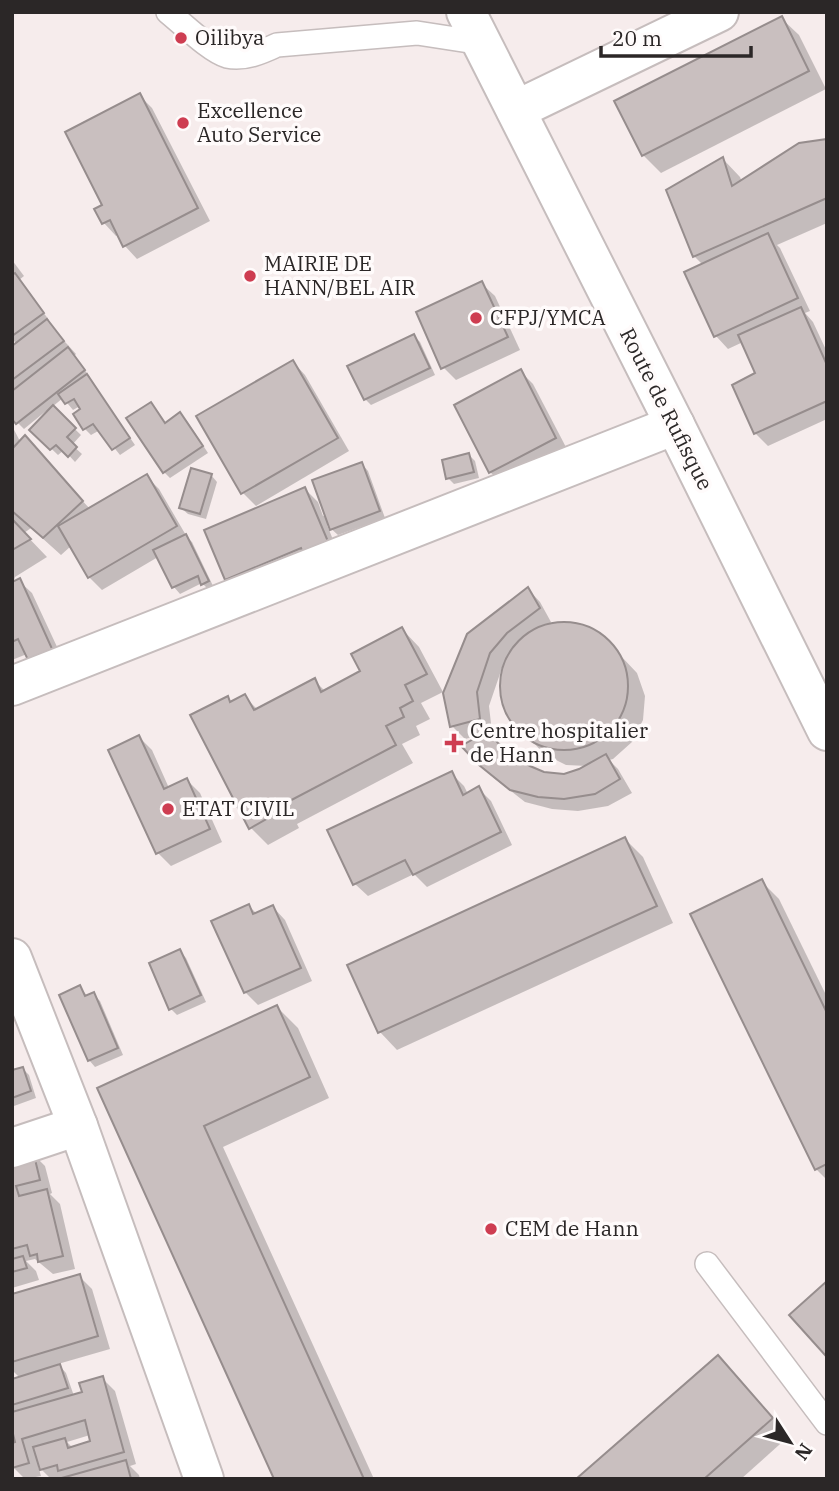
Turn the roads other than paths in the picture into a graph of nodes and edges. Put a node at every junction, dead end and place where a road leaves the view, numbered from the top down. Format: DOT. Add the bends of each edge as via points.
graph roads {
  1 [pos="168,12"];
  2 [pos="719,12"];
  3 [pos="474,28"];
  4 [pos="516,110"];
  5 [pos="675,425"];
  6 [pos="12,686"];
  7 [pos="827,731"];
  8 [pos="12,958"];
  9 [pos="78,1126"];
  10 [pos="12,1148"];
  11 [pos="707,1264"];
  12 [pos="827,1423"];
  13 [pos="204,1479"];
  1 -- 3 [label="lane" via="226,56 277,46"];
  2 -- 4 [label="street"];
  3 -- 4 [label="street, Route de Rufisque"];
  4 -- 5 [label="street, Route de Rufisque"];
  5 -- 6 [label="street"];
  5 -- 7 [label="street, Route de Rufisque"];
  8 -- 9 [label="street"];
  9 -- 10 [label="street"];
  9 -- 13 [label="street"];
  11 -- 12 [label="lane"];
}
